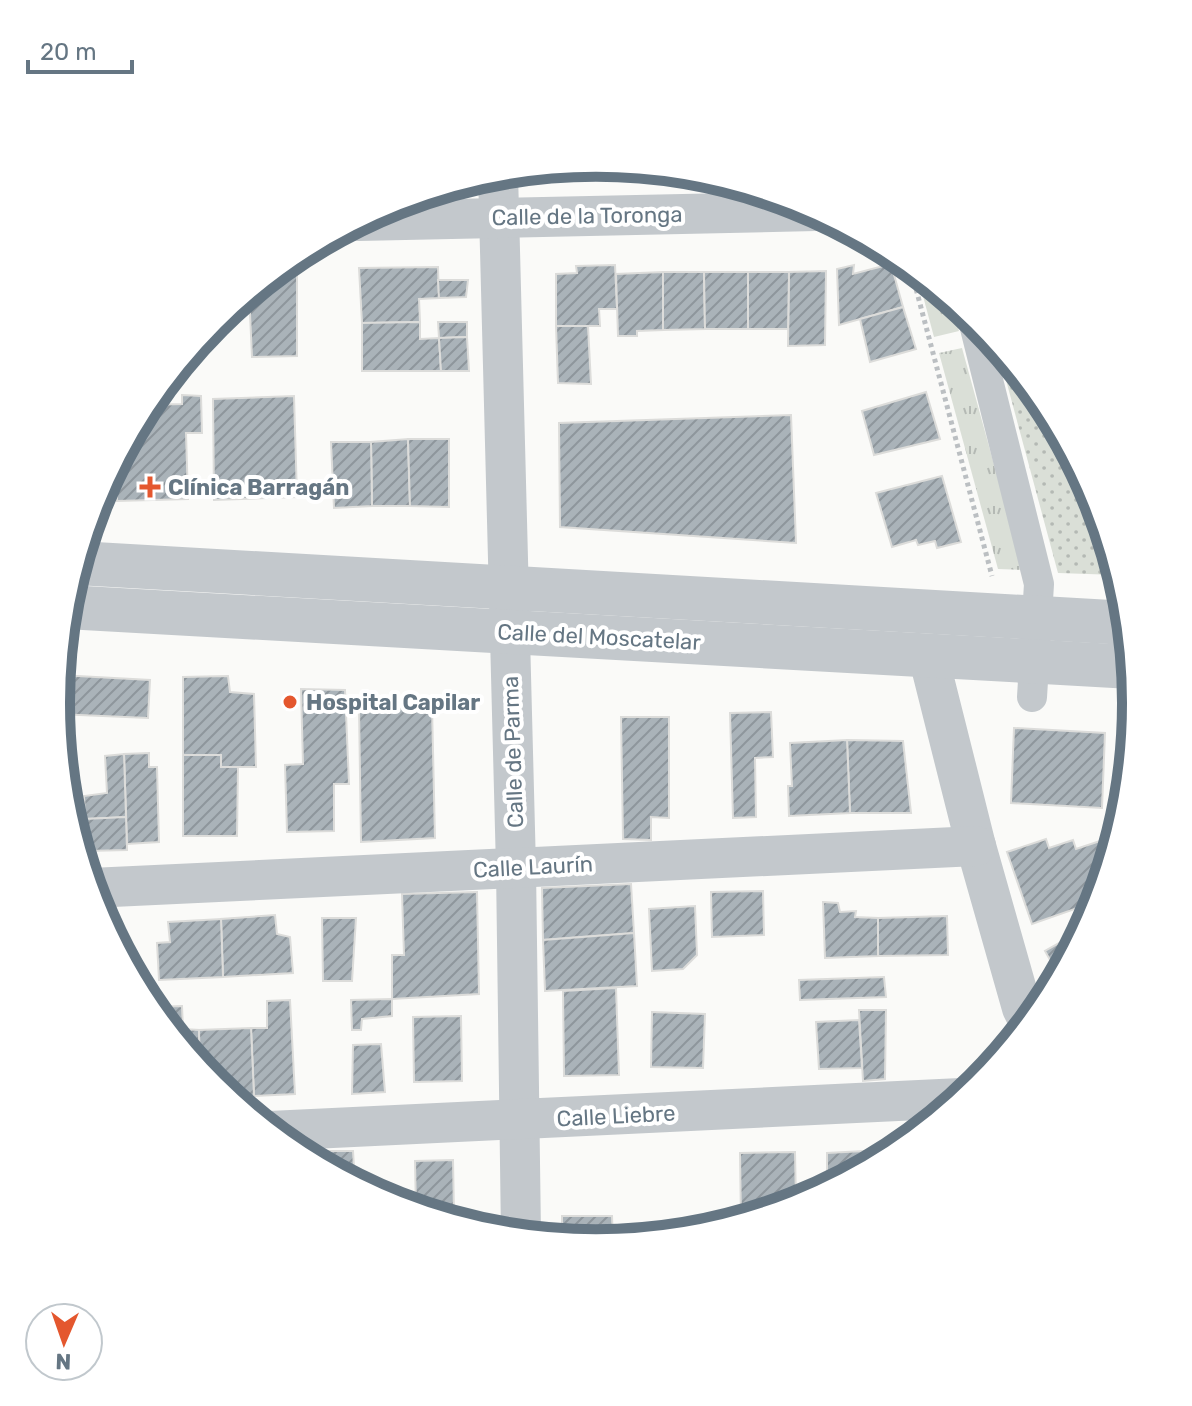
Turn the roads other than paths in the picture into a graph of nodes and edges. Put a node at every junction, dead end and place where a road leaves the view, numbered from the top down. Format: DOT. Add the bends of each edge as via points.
graph roads {
  1 [pos="498,186"];
  2 [pos="783,212"];
  3 [pos="499,218"];
  4 [pos="387,220"];
  5 [pos="979,343"];
  6 [pos="89,564"];
  7 [pos="510,588"];
  8 [pos="79,608"];
  9 [pos="1038,620"];
  10 [pos="1115,623"];
  11 [pos="510,632"];
  12 [pos="928,655"];
  13 [pos="1121,668"];
  14 [pos="1033,680"];
  15 [pos="976,846"];
  16 [pos="516,868"];
  17 [pos="104,887"];
  18 [pos="1023,1009"];
  19 [pos="942,1099"];
  20 [pos="519,1119"];
  21 [pos="290,1130"];
  22 [pos="521,1223"];
  1 -- 3 [label="street, Calle de Parma"];
  2 -- 3 [label="street, Calle de la Toronga"];
  3 -- 4 [label="street, Calle de la Toronga"];
  3 -- 7 [label="street, Calle de Parma"];
  5 -- 9 [label="street" via="1039,584"];
  6 -- 7 [label="street, Calle del Moscatelar"];
  7 -- 9 [label="street, Calle del Moscatelar"];
  7 -- 11 [label="street, Calle de Parma"];
  8 -- 11 [label="street, Calle del Moscatelar"];
  9 -- 10 [label="street, Calle del Moscatelar"];
  9 -- 14 [label="street"];
  11 -- 12 [label="street, Calle del Moscatelar"];
  11 -- 16 [label="street, Calle de Parma"];
  12 -- 14 [label="street, Calle del Moscatelar"];
  12 -- 15 [label="street"];
  13 -- 14 [label="street, Calle del Moscatelar"];
  15 -- 16 [label="street, Calle Laurín"];
  15 -- 18 [label="street"];
  16 -- 17 [label="street, Calle Laurín"];
  16 -- 20 [label="street, Calle de Parma"];
  19 -- 20 [label="street, Calle Liebre"];
  20 -- 21 [label="street, Calle Liebre"];
  20 -- 22 [label="street, Calle de Parma"];
}
